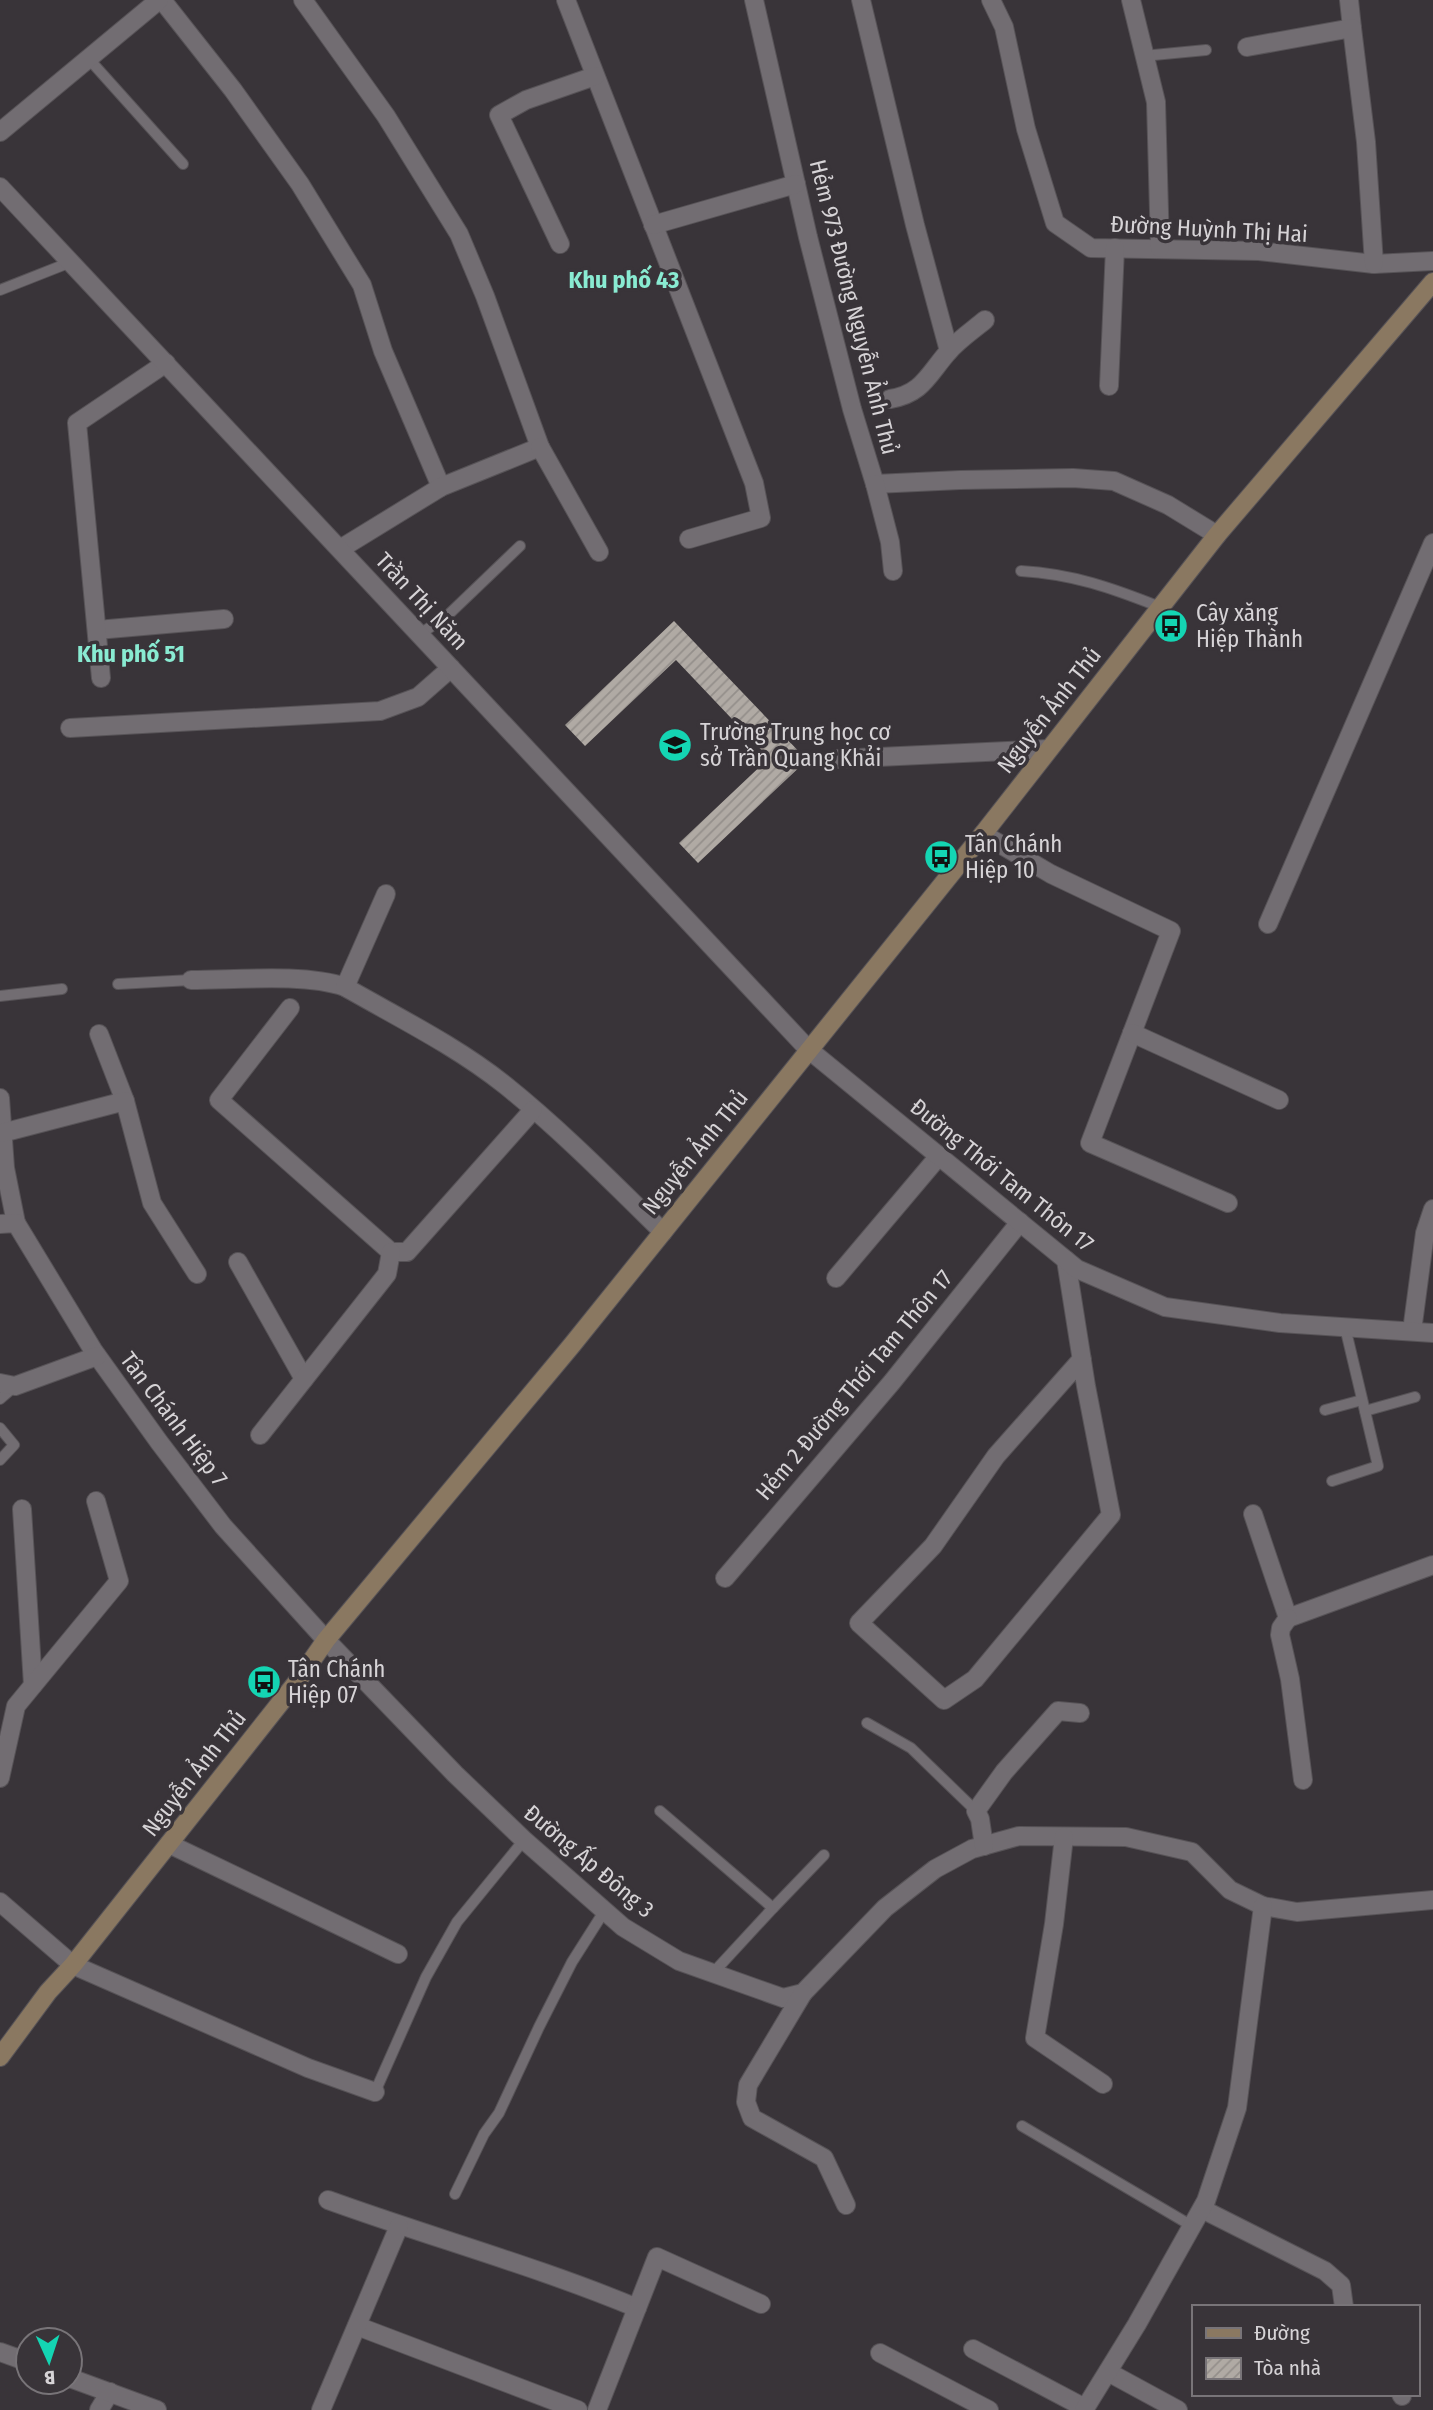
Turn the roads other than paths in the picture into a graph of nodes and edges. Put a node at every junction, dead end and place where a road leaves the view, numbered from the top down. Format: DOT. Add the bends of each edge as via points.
graph roads {
  1 [pos="160,0"];
  2 [pos="303,0"];
  3 [pos="566,0"];
  4 [pos="754,0"];
  5 [pos="861,0"];
  6 [pos="991,0"];
  7 [pos="1131,0"];
  8 [pos="1349,0"];
  9 [pos="1352,28"];
  10 [pos="1247,47"];
  11 [pos="1206,50"];
  12 [pos="1143,56"];
  13 [pos="88,58"];
  14 [pos="595,76"];
  15 [pos="0,132"];
  16 [pos="183,164"];
  17 [pos="796,184"];
  18 [pos="0,187"];
  19 [pos="653,225"];
  20 [pos="560,244"];
  21 [pos="1115,248"];
  22 [pos="1160,248"];
  23 [pos="1433,261"];
  24 [pos="71,262"];
  25 [pos="1374,264"];
  26 [pos="1433,282"];
  27 [pos="0,289"];
  28 [pos="985,320"];
  29 [pos="949,351"];
  30 [pos="166,363"];
  31 [pos="1109,386"];
  32 [pos="890,399"];
  33 [pos="540,447"];
  34 [pos="875,484"];
  35 [pos="442,487"];
  36 [pos="1217,535"];
  37 [pos="689,539"];
  38 [pos="1433,543"];
  39 [pos="520,546"];
  40 [pos="340,549"];
  41 [pos="599,552"];
  42 [pos="893,571"];
  43 [pos="1021,571"];
  44 [pos="1160,607"];
  45 [pos="223,619"];
  46 [pos="97,630"];
  47 [pos="420,634"];
  48 [pos="451,668"];
  49 [pos="101,678"];
  50 [pos="70,729"];
  51 [pos="1048,748"];
  52 [pos="836,759"];
  53 [pos="983,834"];
  54 [pos="386,894"];
  55 [pos="1269,924"];
  56 [pos="191,980"];
  57 [pos="118,984"];
  58 [pos="345,987"];
  59 [pos="62,989"];
  60 [pos="0,996"];
  61 [pos="290,1008"];
  62 [pos="1132,1033"];
  63 [pos="99,1034"];
  64 [pos="808,1049"];
  65 [pos="0,1098"];
  66 [pos="1279,1100"];
  67 [pos="125,1101"];
  68 [pos="533,1110"];
  69 [pos="2,1133"];
  70 [pos="939,1156"];
  71 [pos="1228,1203"];
  72 [pos="1433,1209"];
  73 [pos="1020,1222"];
  74 [pos="8,1224"];
  75 [pos="663,1232"];
  76 [pos="391,1252"];
  77 [pos="1066,1260"];
  78 [pos="238,1262"];
  79 [pos="197,1273"];
  80 [pos="836,1278"];
  81 [pos="1345,1327"];
  82 [pos="1412,1331"];
  83 [pos="1433,1333"];
  84 [pos="97,1356"];
  85 [pos="1082,1359"];
  86 [pos="304,1379"];
  87 [pos="8,1385"];
  88 [pos="1415,1397"];
  89 [pos="0,1399"];
  90 [pos="1362,1400"];
  91 [pos="1325,1410"];
  92 [pos="1365,1411"];
  93 [pos="0,1428"];
  94 [pos="260,1435"];
  95 [pos="0,1460"];
  96 [pos="1332,1481"];
  97 [pos="96,1502"];
  98 [pos="22,1509"];
  99 [pos="1253,1514"];
  100 [pos="1433,1565"];
  101 [pos="724,1578"];
  102 [pos="1288,1618"];
  103 [pos="326,1640"];
  104 [pos="33,1685"];
  105 [pos="1080,1713"];
  106 [pos="867,1723"];
  107 [pos="0,1778"];
  108 [pos="1303,1780"];
  109 [pos="660,1811"];
  110 [pos="976,1811"];
  111 [pos="1064,1837"];
  112 [pos="524,1840"];
  113 [pos="169,1844"];
  114 [pos="984,1846"];
  115 [pos="824,1854"];
  116 [pos="1433,1900"];
  117 [pos="0,1902"];
  118 [pos="1263,1906"];
  119 [pos="773,1908"];
  120 [pos="605,1910"];
  121 [pos="398,1954"];
  122 [pos="73,1965"];
  123 [pos="713,1973"];
  124 [pos="803,1993"];
  125 [pos="3,2045"];
  126 [pos="1103,2084"];
  127 [pos="375,2092"];
  128 [pos="1022,2126"];
  129 [pos="455,2194"];
  130 [pos="328,2200"];
  131 [pos="846,2205"];
  132 [pos="1202,2209"];
  133 [pos="399,2226"];
  134 [pos="1192,2226"];
  135 [pos="761,2304"];
  136 [pos="1344,2305"];
  137 [pos="637,2308"];
  138 [pos="357,2326"];
  139 [pos="972,2349"];
  140 [pos="880,2353"];
  141 [pos="1108,2372"];
  142 [pos="84,2383"];
  143 [pos="110,2392"];
  144 [pos="1084,2409"];
  145 [pos="99,2410"];
  146 [pos="158,2410"];
  147 [pos="321,2410"];
  148 [pos="578,2410"];
  149 [pos="597,2410"];
  150 [pos="989,2410"];
  151 [pos="1178,2410"];
  1 -- 13 [label="street"];
  1 -- 35 [label="street" via="233,90 300,184 362,285 383,351"];
  2 -- 33 [label="street" via="386,116 459,234"];
  3 -- 14 [label="street"];
  4 -- 17 [label="street, Hẻm 973 Đường Nguyễn Ảnh Thủ"];
  5 -- 29 [label="street"];
  6 -- 21 [label="street, Đường Huỳnh Thị Hai" via="1004,27 1026,129 1055,223 1091,248"];
  7 -- 12 [label="street"];
  8 -- 9 [label="street"];
  9 -- 10 [label="street"];
  9 -- 25 [label="street"];
  11 -- 12 [label="lane"];
  12 -- 22 [label="street" via="1156,102"];
  13 -- 15 [label="street"];
  13 -- 16 [label="lane"];
  14 -- 19 [label="street"];
  14 -- 20 [label="street" via="499,114"];
  17 -- 19 [label="street"];
  17 -- 34 [label="street, Hẻm 973 Đường Nguyễn Ảnh Thủ"];
  18 -- 24 [label="street, Trần Thị Năm"];
  19 -- 37 [label="street" via="754,483 761,518"];
  21 -- 22 [label="street, Đường Huỳnh Thị Hai"];
  21 -- 31 [label="street"];
  22 -- 25 [label="street, Đường Huỳnh Thị Hai" via="1259,251"];
  23 -- 25 [label="street, Đường Huỳnh Thị Hai"];
  24 -- 27 [label="lane"];
  24 -- 30 [label="street, Trần Thị Năm"];
  26 -- 36 [label="main road, Nguyễn Ảnh Thủ"];
  28 -- 29 [label="street"];
  29 -- 32 [label="street" via="919,387"];
  30 -- 40 [label="street, Trần Thị Năm"];
  30 -- 46 [label="street" via="78,424"];
  33 -- 35 [label="street"];
  33 -- 41 [label="street"];
  34 -- 36 [label="street, Hẻm 973 Đường Nguyễn Ảnh Thủ" via="1073,478 1114,481 1168,505"];
  34 -- 42 [label="street"];
  35 -- 40 [label="street"];
  36 -- 44 [label="main road, Nguyễn Ảnh Thủ"];
  38 -- 55 [label="street"];
  39 -- 47 [label="lane" via="447,616"];
  40 -- 47 [label="street, Trần Thị Năm"];
  43 -- 44 [label="lane" via="1057,573"];
  44 -- 51 [label="main road, Nguyễn Ảnh Thủ"];
  45 -- 46 [label="street"];
  46 -- 49 [label="street"];
  47 -- 48 [label="street, Trần Thị Năm"];
  48 -- 50 [label="street" via="418,697 380,711"];
  48 -- 64 [label="street, Trần Thị Năm"];
  51 -- 52 [label="street"];
  51 -- 53 [label="main road, Nguyễn Ảnh Thủ"];
  53 -- 62 [label="street" via="1051,874 1171,931"];
  53 -- 64 [label="main road, Nguyễn Ảnh Thủ"];
  54 -- 58 [label="street"];
  56 -- 57 [label="lane"];
  56 -- 58 [label="street" via="329,981"];
  58 -- 68 [label="street" via="443,1041"];
  59 -- 60 [label="lane"];
  61 -- 76 [label="street" via="219,1100"];
  62 -- 66 [label="street"];
  62 -- 71 [label="street" via="1090,1143"];
  63 -- 67 [label="street"];
  64 -- 70 [label="street, Đường Thới Tam Thôn 17"];
  64 -- 75 [label="main road, Nguyễn Ảnh Thủ"];
  65 -- 69 [label="street"];
  67 -- 69 [label="street"];
  67 -- 79 [label="street" via="152,1203"];
  68 -- 75 [label="street"];
  68 -- 76 [label="street" via="407,1252"];
  69 -- 74 [label="street"];
  70 -- 73 [label="street, Đường Thới Tam Thôn 17"];
  70 -- 80 [label="street"];
  72 -- 82 [label="street" via="1425,1233"];
  73 -- 77 [label="street, Đường Thới Tam Thôn 17"];
  73 -- 101 [label="street, Hẻm 2 Đường Thới Tam Thôn 17" via="892,1382"];
  74 -- 84 [label="street, Tân Chánh Hiệp 7"];
  75 -- 103 [label="main road, Nguyễn Ảnh Thủ"];
  76 -- 86 [label="street" via="387,1274"];
  77 -- 81 [label="street, Đường Thới Tam Thôn 17" via="1165,1307"];
  77 -- 85 [label="street"];
  78 -- 86 [label="street"];
  81 -- 82 [label="street, Đường Thới Tam Thôn 17"];
  81 -- 90 [label="lane"];
  82 -- 83 [label="street, Đường Thới Tam Thôn 17"];
  84 -- 87 [label="street"];
  84 -- 103 [label="street, Tân Chánh Hiệp 7" via="223,1526"];
  85 -- 85 [label="street" via="1111,1515 975,1679 944,1700 859,1623 933,1546 996,1456"];
  86 -- 94 [label="street"];
  87 -- 89 [label="lane"];
  88 -- 92 [label="lane"];
  90 -- 91 [label="lane"];
  90 -- 92 [label="lane"];
  92 -- 96 [label="lane" via="1378,1466"];
  93 -- 95 [label="lane" via="14,1445"];
  97 -- 104 [label="street" via="119,1581"];
  98 -- 104 [label="street"];
  99 -- 102 [label="street"];
  100 -- 102 [label="street"];
  102 -- 108 [label="street" via="1280,1636"];
  103 -- 112 [label="street, Đường Ấp Đông 3"];
  103 -- 113 [label="main road, Nguyễn Ảnh Thủ"];
  104 -- 107 [label="street" via="16,1706"];
  105 -- 110 [label="street" via="1058,1711"];
  106 -- 110 [label="lane" via="911,1748"];
  109 -- 119 [label="lane"];
  110 -- 114 [label="street"];
  111 -- 114 [label="street" via="1019,1836"];
  111 -- 118 [label="street" via="1126,1837 1192,1852 1230,1890"];
  111 -- 126 [label="street" via="1035,2038"];
  112 -- 120 [label="street, Đường Ấp Đông 3"];
  112 -- 127 [label="lane" via="457,1922 426,1976"];
  113 -- 121 [label="street"];
  113 -- 122 [label="main road, Nguyễn Ảnh Thủ"];
  114 -- 124 [label="street" via="934,1869 885,1908"];
  115 -- 119 [label="lane"];
  116 -- 118 [label="street" via="1297,1912"];
  117 -- 122 [label="street"];
  118 -- 132 [label="street" via="1237,2108"];
  119 -- 123 [label="lane"];
  120 -- 123 [label="street, Đường Ấp Đông 3" via="623,1927 679,1961"];
  120 -- 129 [label="lane" via="572,1962"];
  122 -- 125 [label="main road, Nguyễn Ảnh Thủ"];
  122 -- 127 [label="street" via="308,2068"];
  123 -- 124 [label="street, Đường Ấp Đông 3" via="783,1998"];
  124 -- 131 [label="street" via="748,2085 746,2102 751,2118 824,2158"];
  128 -- 134 [label="lane"];
  130 -- 133 [label="street"];
  132 -- 134 [label="street"];
  132 -- 136 [label="street" via="1325,2271 1341,2285"];
  133 -- 137 [label="street"];
  133 -- 138 [label="street"];
  134 -- 141 [label="street"];
  135 -- 137 [label="street" via="657,2257"];
  137 -- 149 [label="street"];
  138 -- 147 [label="street"];
  138 -- 148 [label="street"];
  139 -- 144 [label="street"];
  140 -- 150 [label="street"];
  141 -- 144 [label="street"];
  141 -- 151 [label="street"];
  142 -- 143 [label="street"];
  143 -- 145 [label="street"];
  143 -- 146 [label="street"];
}
